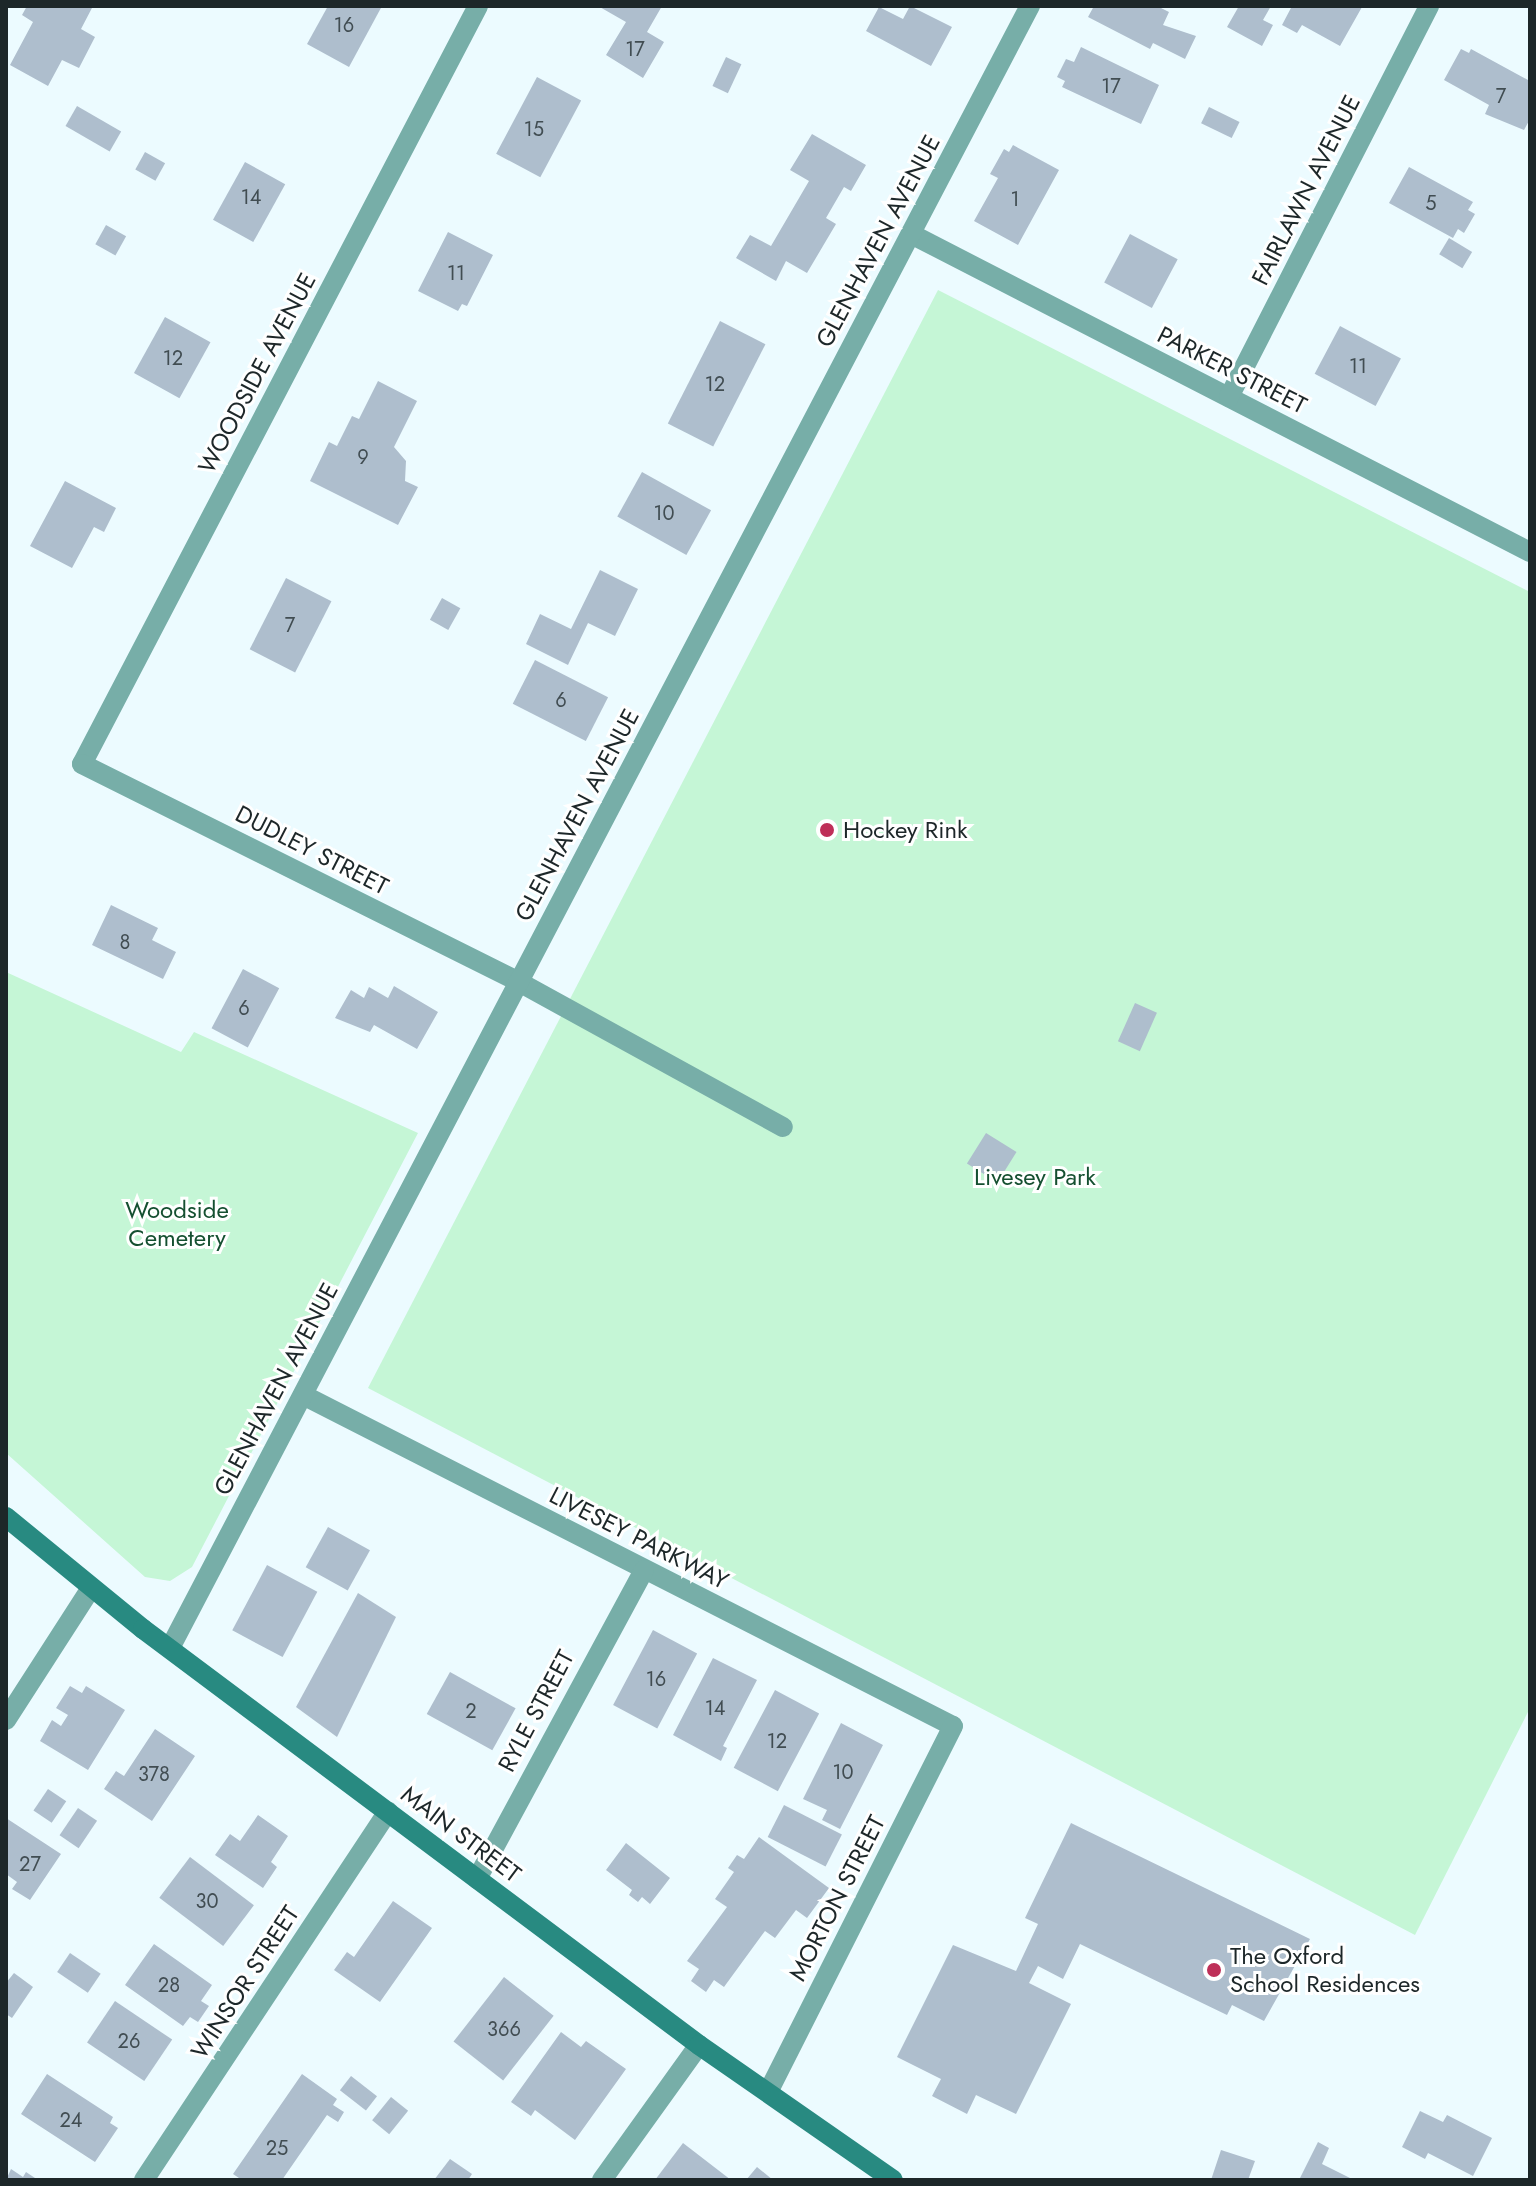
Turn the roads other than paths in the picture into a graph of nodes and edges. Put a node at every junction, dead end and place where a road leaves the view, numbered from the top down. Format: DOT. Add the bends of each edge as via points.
graph roads {
  1 [pos="478,6"];
  2 [pos="1030,6"];
  3 [pos="1429,6"];
  4 [pos="911,234"];
  5 [pos="1229,397"];
  6 [pos="1530,552"];
  7 [pos="82,764"];
  8 [pos="519,982"];
  9 [pos="783,1127"];
  10 [pos="303,1395"];
  11 [pos="6,1517"];
  12 [pos="644,1570"];
  13 [pos="91,1588"];
  14 [pos="170,1648"];
  15 [pos="6,1720"];
  16 [pos="953,1726"];
  17 [pos="388,1811"];
  18 [pos="477,1879"];
  19 [pos="699,2045"];
  20 [pos="768,2092"];
  21 [pos="144,2180"];
  22 [pos="602,2180"];
  23 [pos="893,2180"];
  1 -- 7 [label="street, WOODSIDE AVENUE"];
  2 -- 4 [label="street, GLENHAVEN AVENUE"];
  3 -- 5 [label="street, FAIRLAWN AVENUE"];
  4 -- 5 [label="street, PARKER STREET"];
  4 -- 8 [label="street, GLENHAVEN AVENUE"];
  5 -- 6 [label="street, PARKER STREET"];
  7 -- 8 [label="street, DUDLEY STREET"];
  8 -- 9 [label="street, DUDLEY STREET"];
  8 -- 10 [label="street, GLENHAVEN AVENUE"];
  10 -- 12 [label="street, LIVESEY PARKWAY"];
  10 -- 14 [label="street, GLENHAVEN AVENUE"];
  11 -- 13 [label="main road, MAIN STREET"];
  12 -- 16 [label="street, LIVESEY PARKWAY"];
  12 -- 18 [label="street, RYLE STREET"];
  13 -- 14 [label="main road, MAIN STREET"];
  13 -- 15 [label="street"];
  14 -- 17 [label="main road, MAIN STREET"];
  16 -- 20 [label="street, MORTON STREET"];
  17 -- 18 [label="main road, MAIN STREET"];
  17 -- 21 [label="street, WINSOR STREET"];
  18 -- 19 [label="main road, MAIN STREET"];
  19 -- 20 [label="main road, MAIN STREET"];
  19 -- 22 [label="street"];
  20 -- 23 [label="main road, MAIN STREET"];
}
